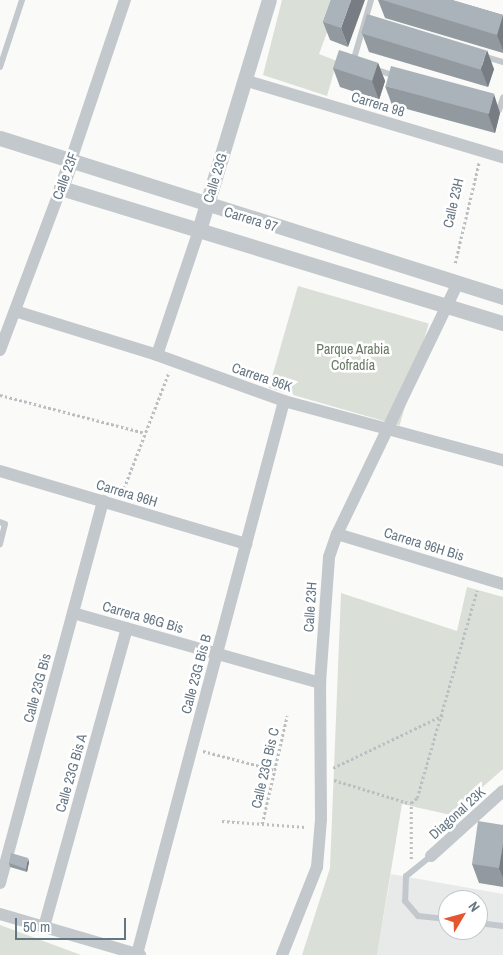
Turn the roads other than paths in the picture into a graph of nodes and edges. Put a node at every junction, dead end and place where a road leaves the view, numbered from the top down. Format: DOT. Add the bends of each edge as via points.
graph roads {
  1 [pos="22,0"];
  2 [pos="125,0"];
  3 [pos="269,0"];
  4 [pos="371,0"];
  5 [pos="366,18"];
  6 [pos="375,21"];
  7 [pos="476,54"];
  8 [pos="503,62"];
  9 [pos="361,64"];
  10 [pos="0,67"];
  11 [pos="370,68"];
  12 [pos="244,80"];
  13 [pos="407,80"];
  14 [pos="503,98"];
  15 [pos="481,104"];
  16 [pos="0,138"];
  17 [pos="503,157"];
  18 [pos="72,160"];
  19 [pos="61,188"];
  20 [pos="206,205"];
  21 [pos="199,230"];
  22 [pos="458,283"];
  23 [pos="503,297"];
  24 [pos="447,306"];
  25 [pos="15,311"];
  26 [pos="503,323"];
  27 [pos="0,349"];
  28 [pos="158,355"];
  29 [pos="284,401"];
  30 [pos="388,428"];
  31 [pos="503,460"];
  32 [pos="0,470"];
  33 [pos="103,501"];
  34 [pos="0,522"];
  35 [pos="337,534"];
  36 [pos="0,544"];
  37 [pos="246,544"];
  38 [pos="503,584"];
  39 [pos="73,613"];
  40 [pos="127,628"];
  41 [pos="217,653"];
  42 [pos="320,683"];
  43 [pos="503,791"];
  44 [pos="431,856"];
  45 [pos="0,883"];
  46 [pos="0,914"];
  47 [pos="438,919"];
  48 [pos="488,924"];
  49 [pos="503,926"];
  50 [pos="44,927"];
  51 [pos="139,955"];
  52 [pos="282,955"];
  1 -- 10 [label="lane"];
  2 -- 18 [label="street, Calle 23F"];
  3 -- 12 [label="street, Calle 23G"];
  4 -- 5 [label="lane"];
  5 -- 6 [label="lane"];
  5 -- 9 [label="lane" via="352,62"];
  7 -- 8 [label="lane"];
  11 -- 13 [label="lane"];
  12 -- 17 [label="street, Carrera 98"];
  12 -- 20 [label="street, Calle 23G"];
  14 -- 15 [label="lane" via="499,110"];
  16 -- 18 [label="street, Carrera 97"];
  18 -- 19 [label="street, Calle 23F"];
  18 -- 20 [label="street, Carrera 97"];
  19 -- 21 [label="street, Carrera 97"];
  19 -- 25 [label="street, Calle 23F"];
  20 -- 21 [label="street, Calle 23G"];
  20 -- 22 [label="street, Carrera 97"];
  21 -- 24 [label="street, Carrera 97"];
  21 -- 28 [label="street, Calle 23G"];
  22 -- 23 [label="street, Carrera 97"];
  22 -- 24 [label="street, Calle 23H"];
  24 -- 26 [label="street, Carrera 97"];
  24 -- 30 [label="street, Calle 23H"];
  25 -- 27 [label="street, Calle 23F"];
  25 -- 28 [label="street, Carrera 96K"];
  28 -- 29 [label="street, Carrera 96K"];
  29 -- 30 [label="street, Carrera 96K"];
  29 -- 37 [label="street, Calle 23G Bis B"];
  30 -- 31 [label="street, Carrera 96K"];
  30 -- 35 [label="street, Calle 23H"];
  32 -- 33 [label="street, Carrera 96H"];
  33 -- 37 [label="street, Carrera 96H"];
  33 -- 39 [label="street, Calle 23G Bis"];
  34 -- 36 [label="lane" via="5,524"];
  35 -- 38 [label="street, Carrera 96H Bis"];
  35 -- 42 [label="street, Calle 23H" via="329,557"];
  37 -- 41 [label="street, Calle 23G Bis B"];
  39 -- 40 [label="street, Carrera 96G Bis"];
  39 -- 45 [label="street, Calle 23G Bis"];
  40 -- 41 [label="street, Carrera 96G Bis"];
  40 -- 50 [label="street, Calle 23G Bis A"];
  41 -- 42 [label="street, Carrera 96G Bis"];
  41 -- 51 [label="street, Calle 23G Bis B"];
  42 -- 52 [label="street, Calle 23H" via="317,866"];
  43 -- 44 [label="street, Diagonal 23K"];
  44 -- 47 [label="lane" via="411,871 404,888 410,910 418,916"];
  46 -- 50 [label="street"];
  48 -- 49 [label="lane"];
  50 -- 51 [label="street"];
}
